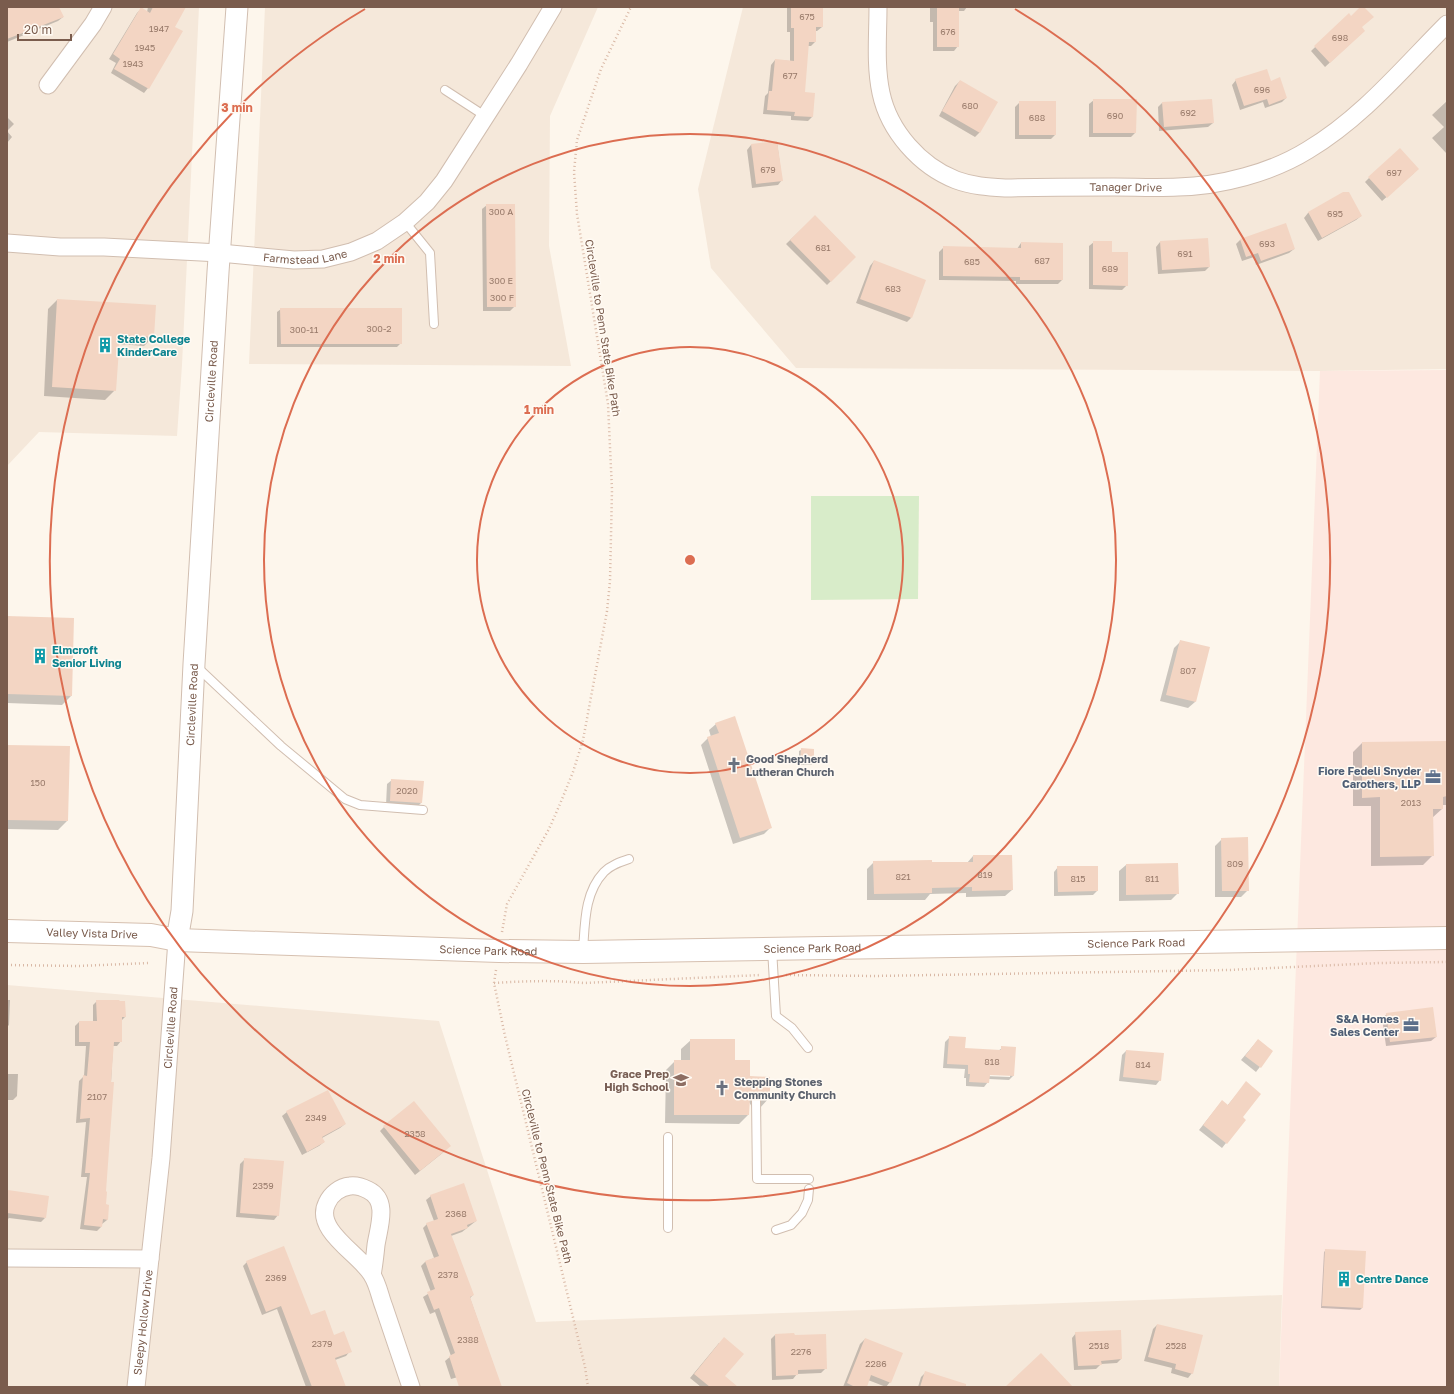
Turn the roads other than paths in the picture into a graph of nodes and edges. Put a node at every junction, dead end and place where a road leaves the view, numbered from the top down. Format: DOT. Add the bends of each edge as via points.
graph roads {
  1 [pos="103,7"];
  2 [pos="237,7"];
  3 [pos="553,7"];
  4 [pos="878,7"];
  5 [pos="1447,24"];
  6 [pos="48,85"];
  7 [pos="444,90"];
  8 [pos="485,116"];
  9 [pos="405,222"];
  10 [pos="7,243"];
  11 [pos="220,254"];
  12 [pos="434,324"];
  13 [pos="194,664"];
  14 [pos="423,810"];
  15 [pos="629,859"];
  16 [pos="7,931"];
  17 [pos="1447,938"];
  18 [pos="177,940"];
  19 [pos="772,949"];
  20 [pos="583,952"];
  21 [pos="808,1048"];
  22 [pos="756,1098"];
  23 [pos="668,1138"];
  24 [pos="809,1179"];
  25 [pos="809,1189"];
  26 [pos="668,1228"];
  27 [pos="776,1230"];
  28 [pos="7,1258"];
  29 [pos="150,1259"];
  30 [pos="372,1275"];
  31 [pos="136,1387"];
  32 [pos="411,1387"];
  1 -- 6 [label="street"];
  2 -- 11 [label="street, Circleville Road"];
  3 -- 8 [label="street, Farmstead Lane"];
  4 -- 5 [label="street, Tanager Drive" via="878,70 881,93 888,115 900,136 917,155 936,170 956,180 978,186 1005,188 1178,187 1235,179 1275,166 1307,151 1342,127 1372,101"];
  7 -- 8 [label="lane"];
  8 -- 9 [label="street, Farmstead Lane" via="444,181 427,202"];
  9 -- 11 [label="street, Farmstead Lane" via="376,241 351,252 323,259 294,260"];
  9 -- 12 [label="lane" via="430,253"];
  10 -- 11 [label="street, Farmstead Lane"];
  11 -- 13 [label="street, Circleville Road"];
  13 -- 14 [label="lane" via="281,746 345,799 360,805"];
  13 -- 18 [label="street, Circleville Road" via="182,911"];
  15 -- 20 [label="lane" via="605,871 591,890"];
  16 -- 18 [label="main road, Valley Vista Drive" via="151,935"];
  17 -- 19 [label="main road, Science Park Road"];
  18 -- 20 [label="main road, Science Park Road" via="499,952"];
  18 -- 29 [label="street, Circleville Road" via="161,1158"];
  19 -- 20 [label="main road, Science Park Road"];
  19 -- 21 [label="lane" via="776,1016 792,1028"];
  22 -- 24 [label="lane" via="757,1179"];
  23 -- 26 [label="lane"];
  25 -- 27 [label="lane" via="808,1200 802,1213 791,1226"];
  28 -- 29 [label="street"];
  29 -- 31 [label="street, Sleepy Hollow Drive"];
  30 -- 30 [label="street" via="381,1207 371,1191 354,1185 347,1186 339,1189 326,1204 326,1223"];
  30 -- 32 [label="street"];
}
